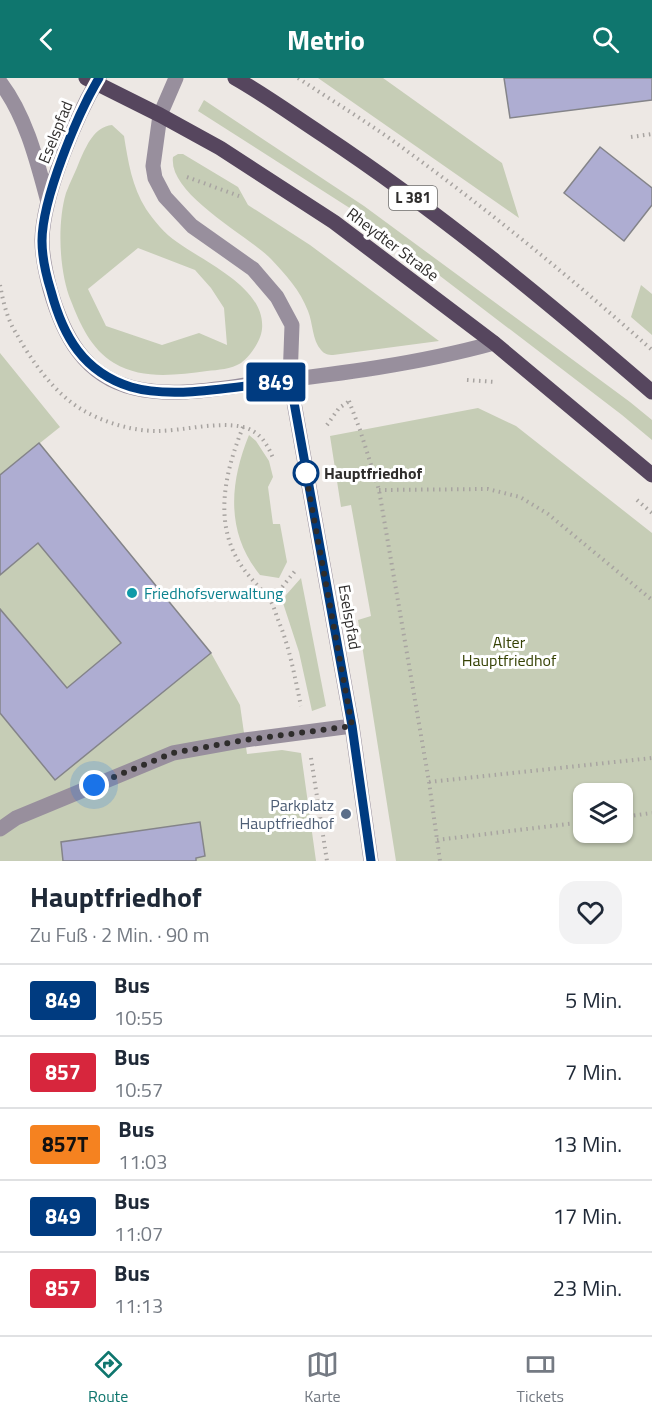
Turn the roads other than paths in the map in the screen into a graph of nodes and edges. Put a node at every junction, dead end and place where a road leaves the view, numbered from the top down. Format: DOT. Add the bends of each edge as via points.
graph roads {
  1 [pos="176,78"];
  2 [pos="235,78"];
  3 [pos="94,80"];
  4 [pos="0,82"];
  5 [pos="160,115"];
  6 [pos="48,202"];
  7 [pos="494,343"];
  8 [pos="290,380"];
  9 [pos="652,393"];
  10 [pos="652,475"];
  11 [pos="352,726"];
  12 [pos="0,829"];
  13 [pos="371,861"];
  1 -- 5 [label="street, Eselspfad"];
  2 -- 9 [label="main road, L 381" via="374,168 491,257"];
  3 -- 5 [label="main road, Rheydter Straße"];
  3 -- 6 [label="street, Eselspfad"];
  4 -- 6 [label="street, Eselspfad" via="22,122"];
  5 -- 7 [label="main road, Rheydter Straße" via="220,148 334,222"];
  5 -- 8 [label="street, Eselspfad" via="153,166 160,188 192,226 253,269 277,297 292,326"];
  6 -- 8 [label="street, Eselspfad" via="42,241 57,313 66,335 95,369 114,381 155,391 208,390"];
  7 -- 8 [label="street, Eselspfad" via="462,352"];
  7 -- 10 [label="main road, Rheydter Straße"];
  8 -- 11 [label="street, Eselspfad"];
  11 -- 12 [label="street" via="173,753 16,818"];
  11 -- 13 [label="street, Eselspfad"];
}
